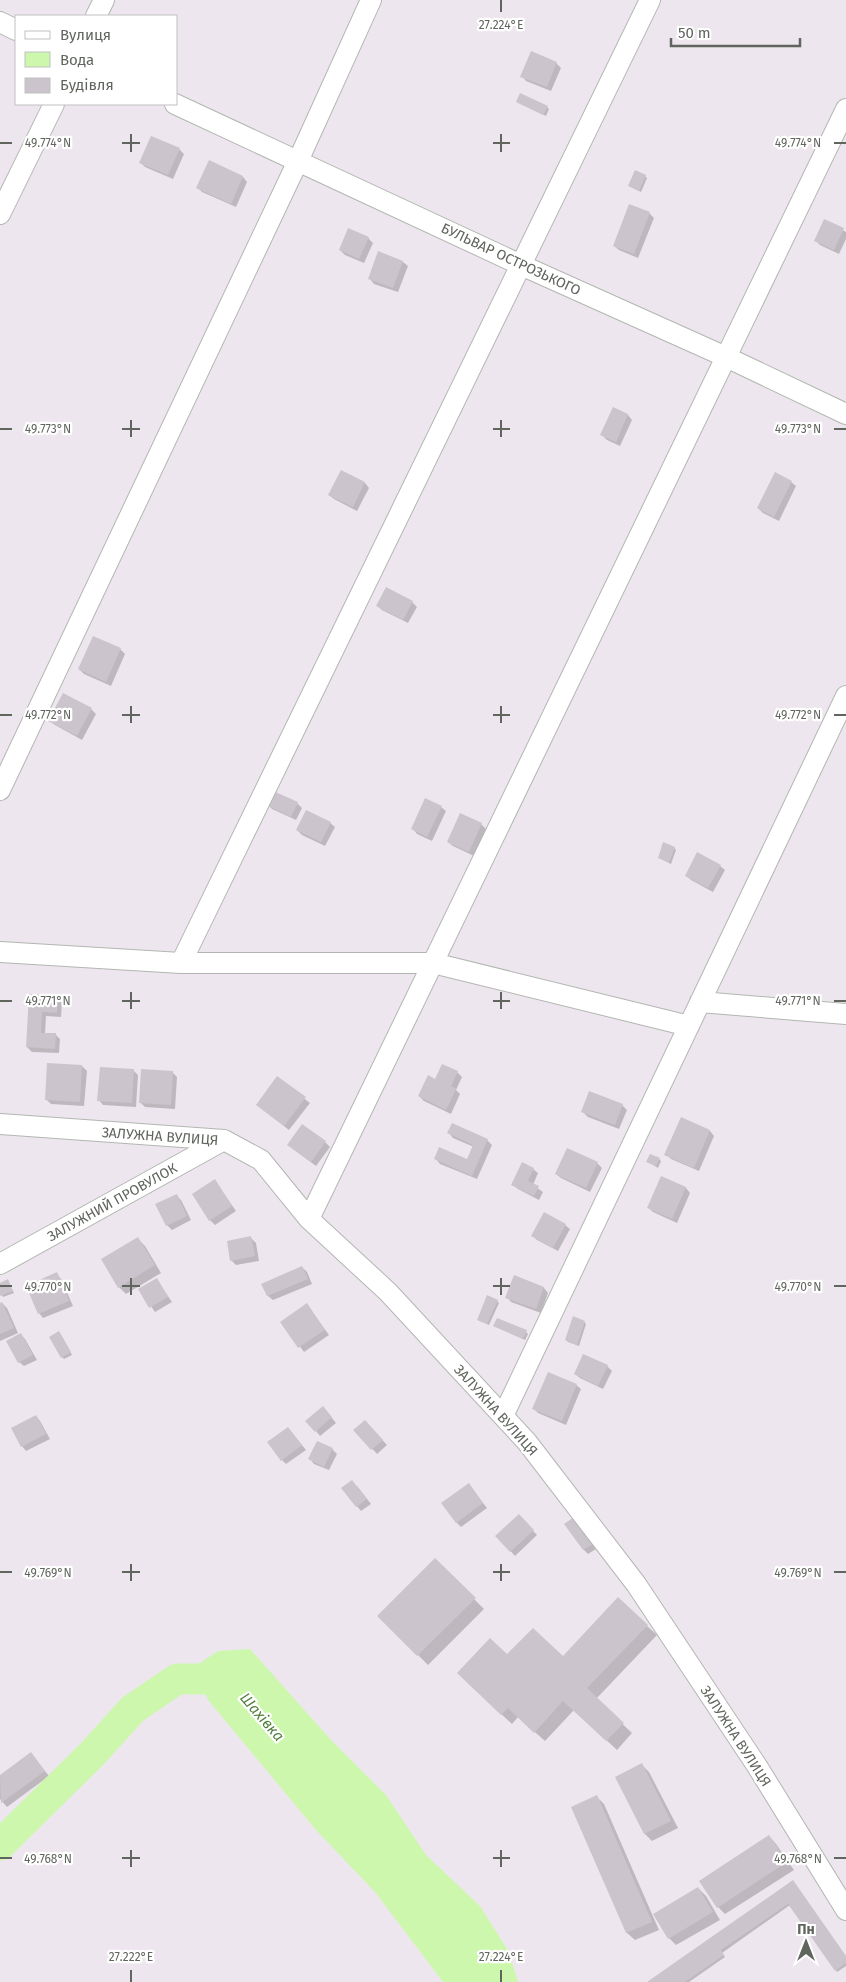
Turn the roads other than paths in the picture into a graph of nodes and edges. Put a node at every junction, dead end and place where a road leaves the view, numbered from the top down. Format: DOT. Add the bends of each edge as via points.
graph roads {
  1 [pos="104,0"];
  2 [pos="371,0"];
  3 [pos="650,0"];
  4 [pos="96,15"];
  5 [pos="0,22"];
  6 [pos="15,30"];
  7 [pos="54,105"];
  8 [pos="177,105"];
  9 [pos="846,109"];
  10 [pos="298,161"];
  11 [pos="0,214"];
  12 [pos="521,265"];
  13 [pos="726,357"];
  14 [pos="846,414"];
  15 [pos="846,696"];
  16 [pos="0,790"];
  17 [pos="0,952"];
  18 [pos="181,963"];
  19 [pos="433,963"];
  20 [pos="700,1002"];
  21 [pos="846,1014"];
  22 [pos="689,1026"];
  23 [pos="0,1124"];
  24 [pos="224,1140"];
  25 [pos="309,1219"];
  26 [pos="0,1264"];
  27 [pos="503,1416"];
  28 [pos="846,1910"];
  1 -- 4 [label="street"];
  2 -- 10 [label="street"];
  3 -- 12 [label="street"];
  5 -- 6 [label="street"];
  7 -- 11 [label="street"];
  8 -- 10 [label="street, БУЛЬВАР ОСТРОЗЬКОГО"];
  9 -- 13 [label="street"];
  10 -- 12 [label="street, БУЛЬВАР ОСТРОЗЬКОГО"];
  10 -- 16 [label="street"];
  12 -- 13 [label="street, БУЛЬВАР ОСТРОЗЬКОГО"];
  12 -- 18 [label="street"];
  13 -- 14 [label="street, БУЛЬВАР ОСТРОЗЬКОГО"];
  13 -- 19 [label="street"];
  15 -- 20 [label="street"];
  17 -- 18 [label="street"];
  18 -- 19 [label="street"];
  19 -- 22 [label="street"];
  19 -- 25 [label="street"];
  20 -- 21 [label="street"];
  20 -- 22 [label="street"];
  22 -- 27 [label="street"];
  23 -- 24 [label="street, ЗАЛУЖНА ВУЛИЦЯ"];
  24 -- 25 [label="street, ЗАЛУЖНА ВУЛИЦЯ" via="261,1160"];
  24 -- 26 [label="street, ЗАЛУЖНИЙ ПРОВУЛОК"];
  25 -- 27 [label="street, ЗАЛУЖНА ВУЛИЦЯ" via="388,1292"];
  27 -- 28 [label="street, ЗАЛУЖНА ВУЛИЦЯ" via="527,1442 636,1584 757,1766"];
}
